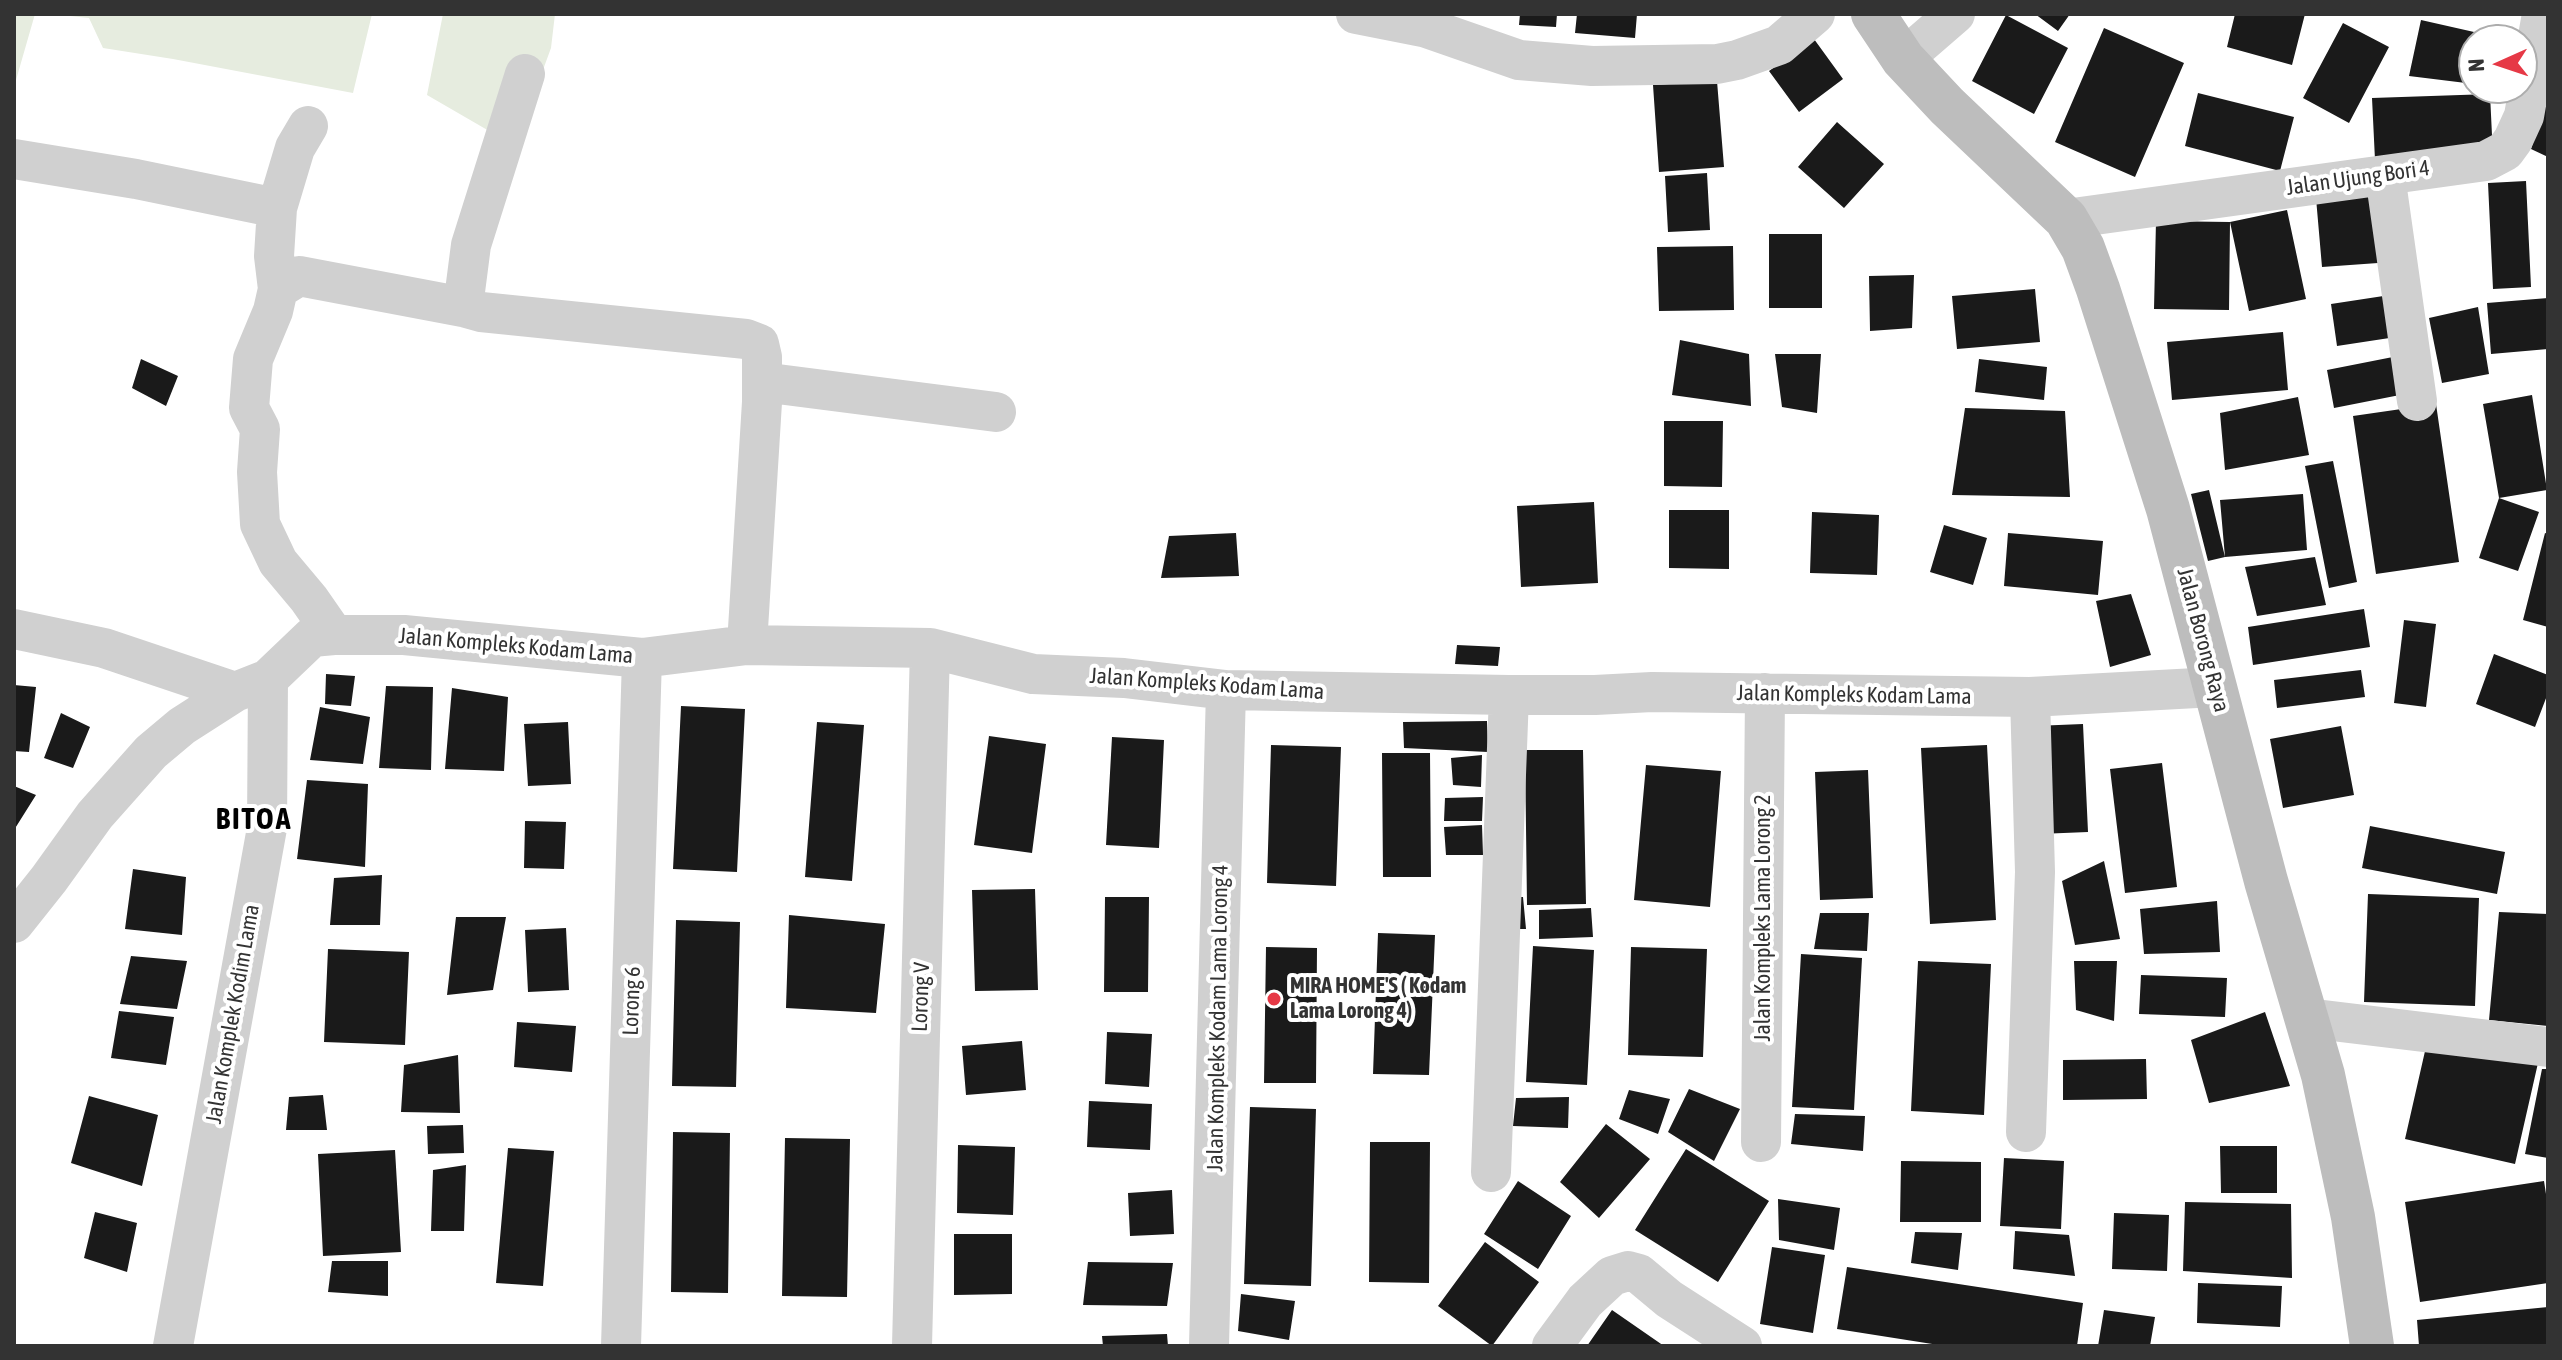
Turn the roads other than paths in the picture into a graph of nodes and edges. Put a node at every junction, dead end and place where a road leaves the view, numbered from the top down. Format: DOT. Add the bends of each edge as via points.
graph roads {
  1 [pos="1356,14"];
  2 [pos="1815,14"];
  3 [pos="1873,14"];
  4 [pos="1955,14"];
  5 [pos="2542,14"];
  6 [pos="1903,59"];
  7 [pos="525,74"];
  8 [pos="308,126"];
  9 [pos="14,159"];
  10 [pos="2385,175"];
  11 [pos="277,208"];
  12 [pos="2066,219"];
  13 [pos="278,289"];
  14 [pos="463,307"];
  15 [pos="762,382"];
  16 [pos="2417,401"];
  17 [pos="996,412"];
  18 [pos="14,629"];
  19 [pos="334,635"];
  20 [pos="747,645"];
  21 [pos="930,648"];
  22 [pos="642,658"];
  23 [pos="252,685"];
  24 [pos="2215,687"];
  25 [pos="1226,690"];
  26 [pos="1765,693"];
  27 [pos="1509,695"];
  28 [pos="2030,697"];
  29 [pos="14,923"];
  30 [pos="2307,1018"];
  31 [pos="2548,1047"];
  32 [pos="2026,1132"];
  33 [pos="1761,1142"];
  34 [pos="1491,1172"];
  35 [pos="627,1345"];
  36 [pos="173,1346"];
  37 [pos="912,1346"];
  38 [pos="1209,1346"];
  39 [pos="1552,1346"];
  40 [pos="1742,1346"];
  41 [pos="2372,1346"];
  1 -- 2 [label="street" via="1427,28 1519,60 1620,66 1717,64 1756,55 1779,45"];
  3 -- 6 [label="main road, Jalan Borong Raya"];
  4 -- 6 [label="street"];
  5 -- 10 [label="street, Jalan Ujung Bori 4" via="2524,116 2505,151 2486,161"];
  6 -- 12 [label="main road, Jalan Borong Raya"];
  7 -- 14 [label="street" via="471,245"];
  8 -- 11 [label="street" via="295,148"];
  9 -- 11 [label="street"];
  10 -- 12 [label="street, Jalan Ujung Bori 4"];
  10 -- 16 [label="street"];
  11 -- 13 [label="street"];
  12 -- 24 [label="main road, Jalan Borong Raya" via="2098,289 2168,509"];
  13 -- 14 [label="street" via="299,276"];
  13 -- 19 [label="street" via="253,359 249,408 260,429 260,524 278,562"];
  14 -- 15 [label="street" via="746,339 759,344"];
  15 -- 17 [label="street"];
  15 -- 20 [label="street"];
  18 -- 23 [label="street"];
  19 -- 22 [label="street, Jalan Kompleks Kodam Lama" via="404,635"];
  19 -- 23 [label="street, Jalan Kompleks Kodam Lama" via="312,637"];
  20 -- 21 [label="street, Jalan Kompleks Kodam Lama"];
  20 -- 22 [label="street, Jalan Kompleks Kodam Lama"];
  21 -- 25 [label="street, Jalan Kompleks Kodam Lama" via="1033,674"];
  21 -- 37 [label="street, Lorong V"];
  22 -- 35 [label="street, Lorong 6"];
  23 -- 29 [label="street, Jalan Kompleks Kodam Lama" via="182,726 151,752 95,815"];
  23 -- 36 [label="street, Jalan Komplek Kodim Lama" via="267,828"];
  24 -- 28 [label="street, Jalan Kompleks Kodam Lama"];
  24 -- 30 [label="main road, Jalan Borong Raya"];
  25 -- 27 [label="street, Jalan Kompleks Kodam Lama"];
  25 -- 38 [label="street, Jalan Kompleks Kodam Lama Lorong 4"];
  26 -- 27 [label="street, Jalan Kompleks Kodam Lama"];
  26 -- 28 [label="street, Jalan Kompleks Kodam Lama"];
  26 -- 33 [label="street, Jalan Kompleks Lama Lorong 2"];
  27 -- 34 [label="street"];
  28 -- 32 [label="street" via="2035,872"];
  30 -- 31 [label="street"];
  30 -- 41 [label="main road, Jalan Borong Raya" via="2353,1217"];
  39 -- 40 [label="street" via="1585,1301 1612,1276 1628,1271"];
}
